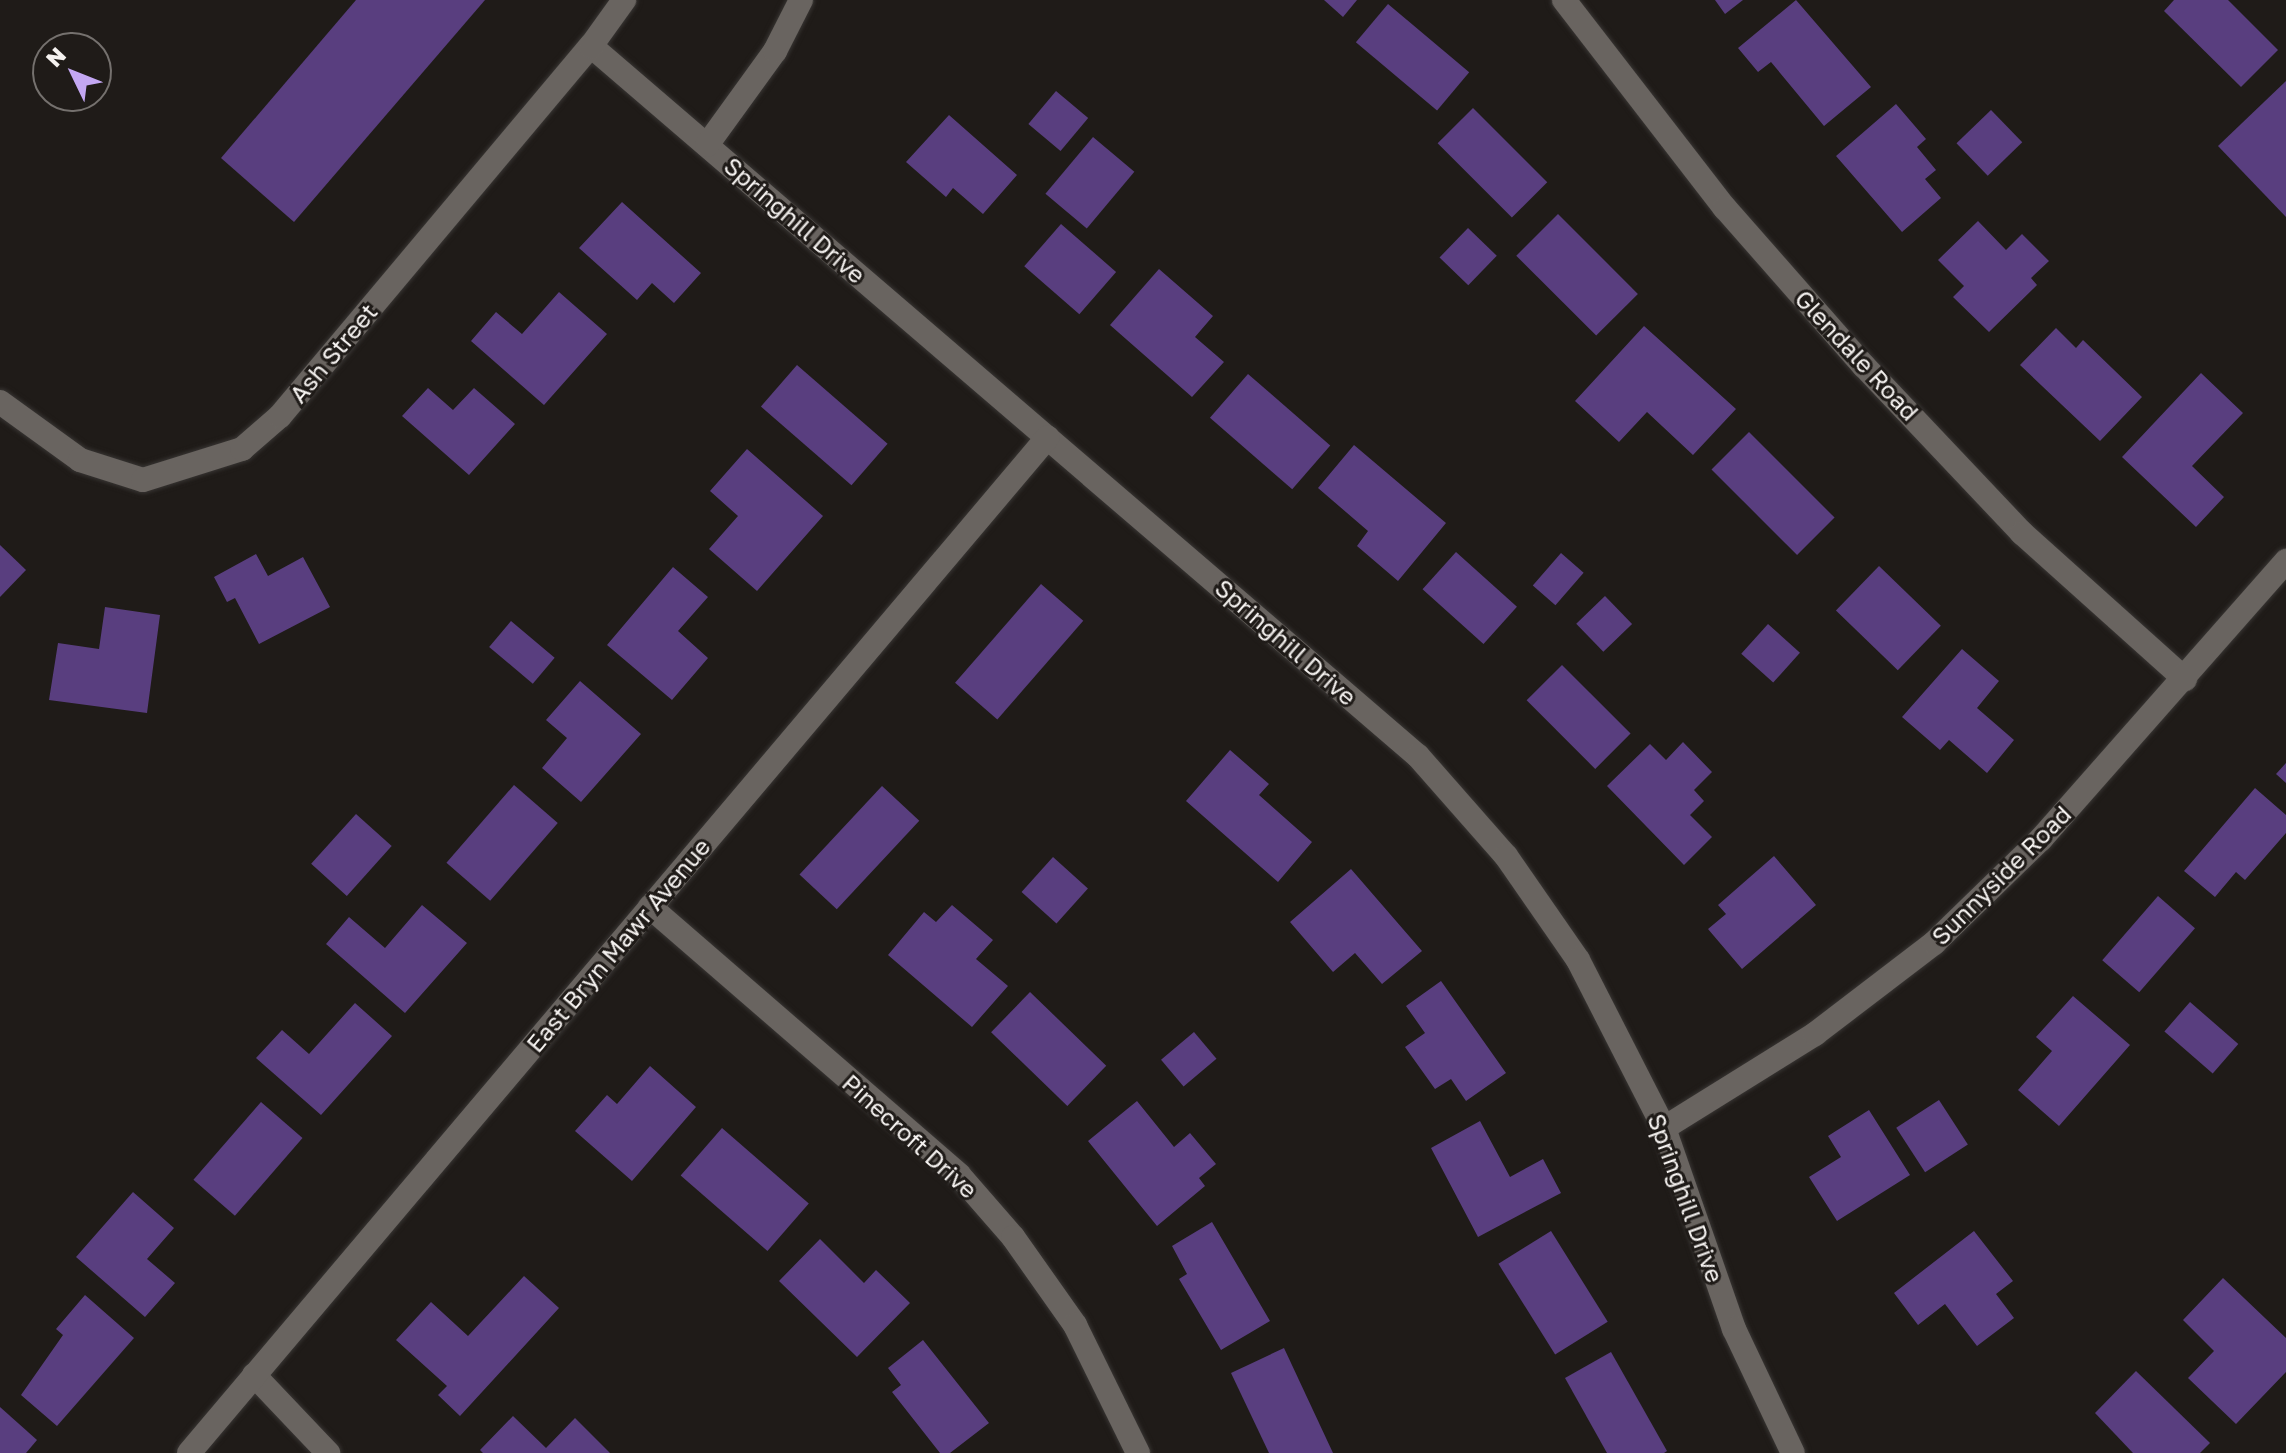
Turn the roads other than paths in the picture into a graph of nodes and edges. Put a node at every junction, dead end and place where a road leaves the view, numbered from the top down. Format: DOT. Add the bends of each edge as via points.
graph roads {
  1 [pos="624,0"];
  2 [pos="801,0"];
  3 [pos="1564,0"];
  4 [pos="591,46"];
  5 [pos="707,145"];
  6 [pos="0,402"];
  7 [pos="1048,437"];
  8 [pos="2286,561"];
  9 [pos="2185,679"];
  10 [pos="650,907"];
  11 [pos="1664,1128"];
  12 [pos="254,1375"];
  13 [pos="189,1453"];
  14 [pos="328,1453"];
  15 [pos="1138,1453"];
  16 [pos="1793,1453"];
  1 -- 4 [label="street"];
  2 -- 5 [label="street" via="775,51"];
  3 -- 9 [label="street, Glendale Road" via="1725,208 1864,366 2022,533"];
  4 -- 5 [label="street, Springhill Drive"];
  4 -- 6 [label="street, Ash Street" via="280,416 242,449 143,480 80,460"];
  5 -- 7 [label="street, Springhill Drive"];
  7 -- 10 [label="street, East Bryn Mawr Avenue"];
  7 -- 11 [label="street, Springhill Drive" via="1418,756 1506,856 1578,960"];
  8 -- 9 [label="street, Sunnyside Road"];
  9 -- 11 [label="street, Sunnyside Road" via="2041,839 1934,943 1815,1034"];
  10 -- 12 [label="street, East Bryn Mawr Avenue"];
  10 -- 15 [label="street, Pinecroft Drive" via="959,1175 1013,1237 1067,1312"];
  11 -- 16 [label="street, Springhill Drive" via="1724,1302"];
  12 -- 13 [label="street, East Bryn Mawr Avenue"];
  12 -- 14 [label="street"];
}
